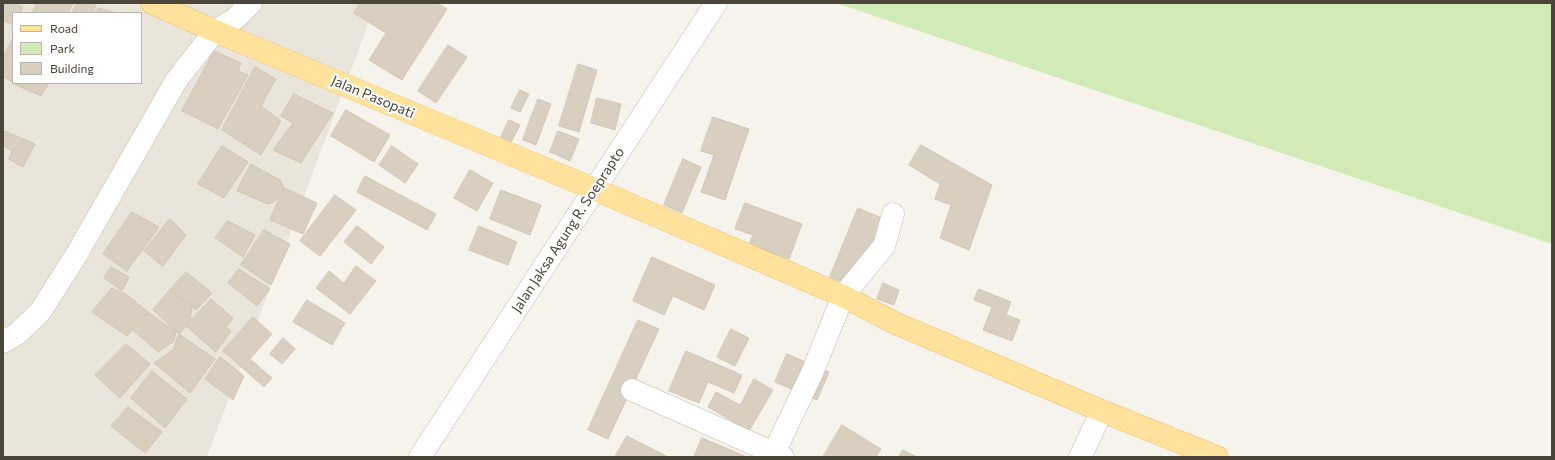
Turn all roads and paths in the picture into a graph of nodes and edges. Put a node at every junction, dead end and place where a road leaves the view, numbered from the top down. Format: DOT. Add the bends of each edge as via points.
graph roads {
  1 [pos="152,3"];
  2 [pos="251,3"];
  3 [pos="716,3"];
  4 [pos="215,31"];
  5 [pos="594,189"];
  6 [pos="893,214"];
  7 [pos="843,296"];
  8 [pos="3,342"];
  9 [pos="632,390"];
  10 [pos="1102,411"];
  11 [pos="776,455"];
  12 [pos="420,457"];
  13 [pos="1080,457"];
  14 [pos="1217,457"];
  1 -- 4 [label="main road, Jalan Pasopati"];
  2 -- 4 [label="street" via="236,18"];
  3 -- 5 [label="street, Jalan Jaksa Agung R. Soeprapto"];
  4 -- 5 [label="main road, Jalan Pasopati"];
  4 -- 8 [label="street" via="176,81 75,257 40,312 17,334"];
  5 -- 7 [label="main road, Jalan Pasopati"];
  5 -- 12 [label="street, Jalan Jaksa Agung R. Soeprapto"];
  6 -- 7 [label="street" via="884,246"];
  7 -- 10 [label="main road, Jalan Pasopati" via="895,323"];
  7 -- 11 [label="street"];
  9 -- 11 [label="street"];
  10 -- 13 [label="street"];
  10 -- 14 [label="main road, Jalan Pasopati"];
}
